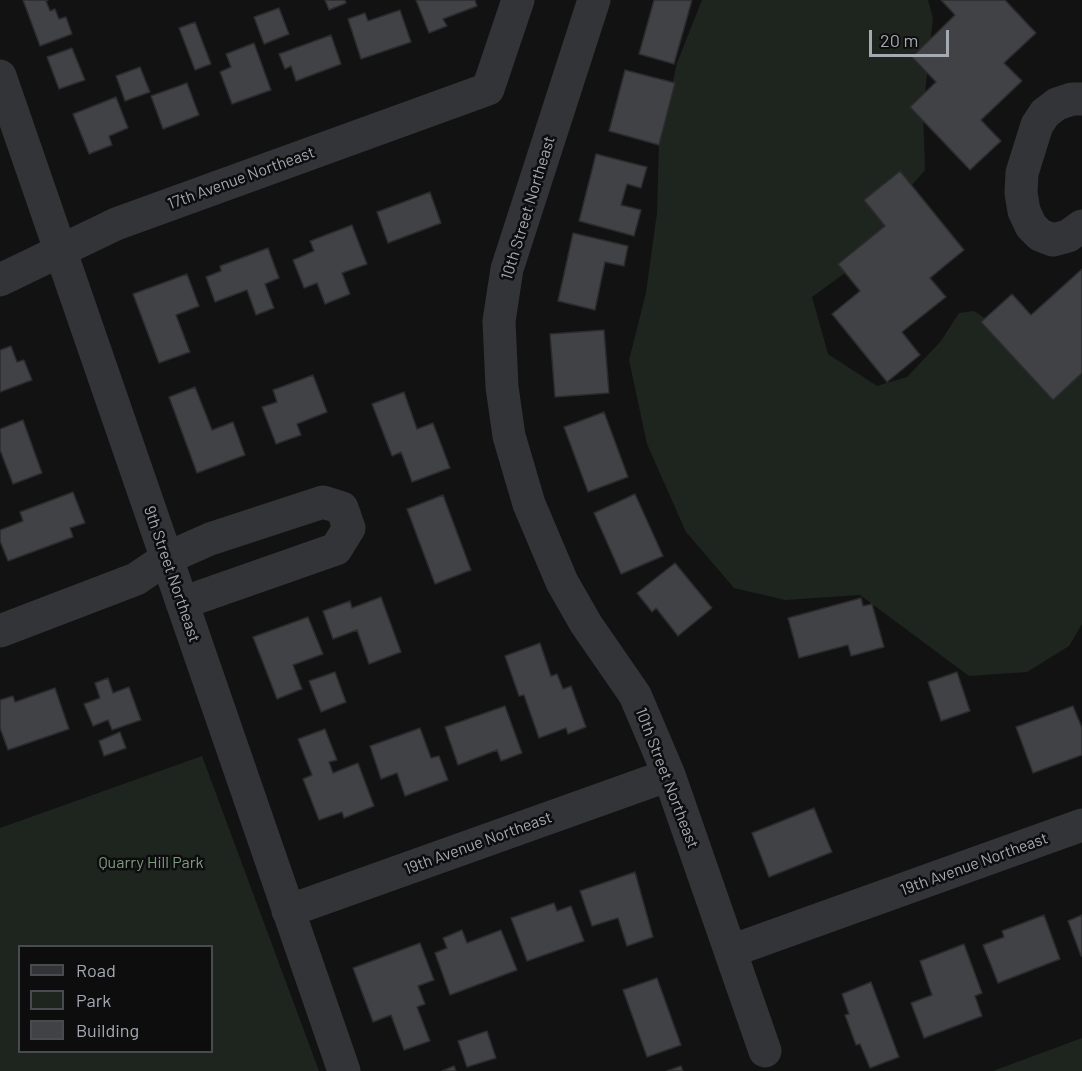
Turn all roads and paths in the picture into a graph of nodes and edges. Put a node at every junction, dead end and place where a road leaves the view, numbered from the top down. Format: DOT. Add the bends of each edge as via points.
graph roads {
  1 [pos="518,0"];
  2 [pos="594,0"];
  3 [pos="0,76"];
  4 [pos="1082,99"];
  5 [pos="1082,226"];
  6 [pos="62,250"];
  7 [pos="0,280"];
  8 [pos="167,558"];
  9 [pos="182,603"];
  10 [pos="0,631"];
  11 [pos="669,775"];
  12 [pos="1082,825"];
  13 [pos="288,911"];
  14 [pos="731,951"];
  15 [pos="765,1051"];
  16 [pos="344,1071"];
  1 -- 6 [label="street, 17th Avenue Northeast" via="488,89 116,224"];
  2 -- 11 [label="street, 10th Street Northeast" via="507,269 499,321 502,387 509,436 529,504 562,582 585,624 634,695"];
  3 -- 6 [label="street, 9th Street Northeast"];
  4 -- 5 [label="street" via="1057,104 1037,125 1022,173 1021,193 1024,211 1040,235 1053,240"];
  6 -- 7 [label="street, 17th Avenue Northeast"];
  6 -- 8 [label="street, 9th Street Northeast"];
  8 -- 9 [label="street, 9th Street Northeast"];
  8 -- 9 [label="street" via="210,539 323,502 342,508 349,528 336,549"];
  8 -- 10 [label="street" via="136,579"];
  9 -- 13 [label="street, 9th Street Northeast"];
  11 -- 13 [label="street, 19th Avenue Northeast"];
  11 -- 14 [label="street, 10th Street Northeast"];
  12 -- 14 [label="street, 19th Avenue Northeast"];
  13 -- 16 [label="street, 9th Street Northeast"];
  14 -- 15 [label="street, 10th Street Northeast"];
}
